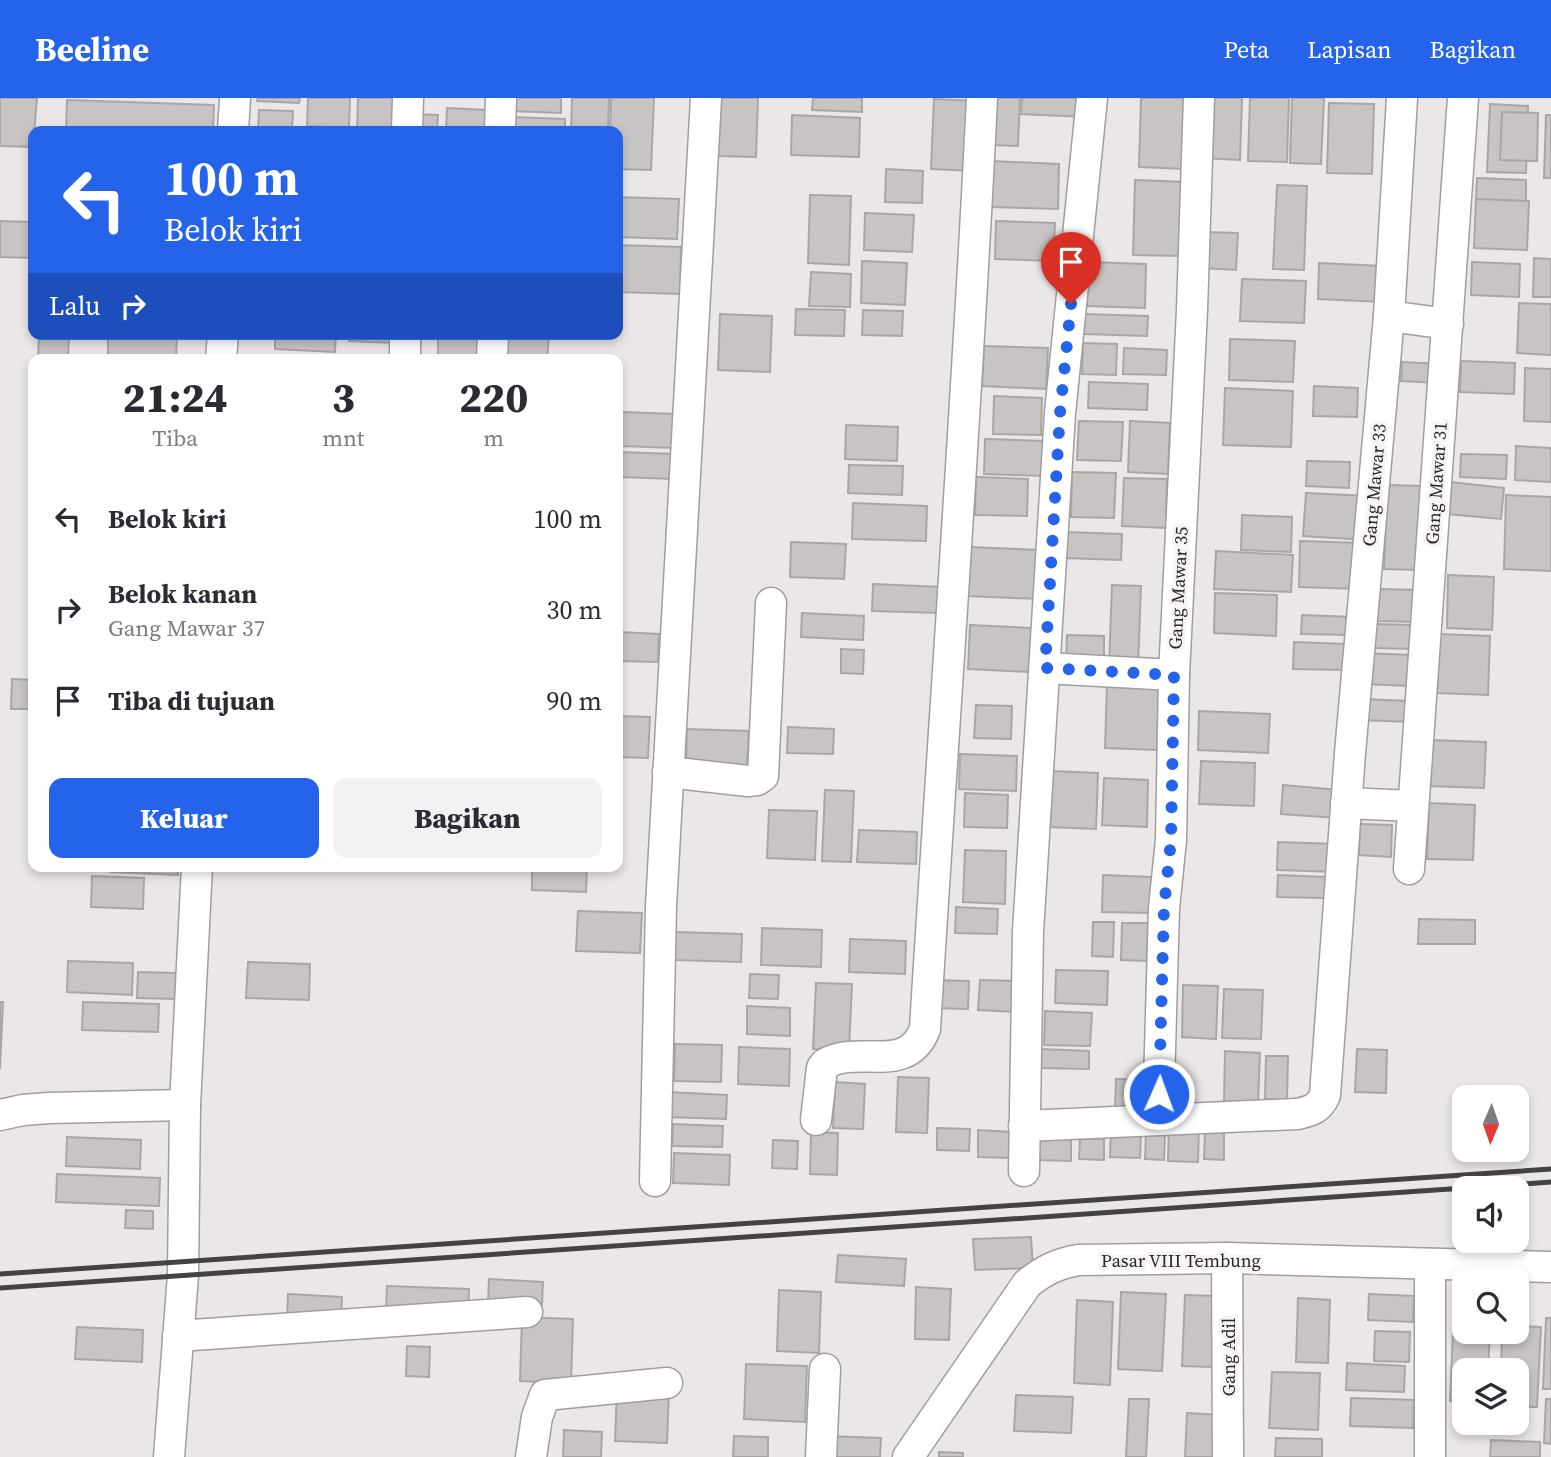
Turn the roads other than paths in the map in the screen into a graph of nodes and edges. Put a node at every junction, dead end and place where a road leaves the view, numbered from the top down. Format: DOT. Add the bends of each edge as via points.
graph roads {
  1 [pos="235,98"];
  2 [pos="408,98"];
  3 [pos="501,98"];
  4 [pos="706,98"];
  5 [pos="982,98"];
  6 [pos="1092,98"];
  7 [pos="1199,98"];
  8 [pos="1402,98"];
  9 [pos="1463,98"];
  10 [pos="233,126"];
  11 [pos="407,126"];
  12 [pos="500,126"];
  13 [pos="1389,316"];
  14 [pos="1448,324"];
  15 [pos="771,603"];
  16 [pos="1045,668"];
  17 [pos="1174,675"];
  18 [pos="668,772"];
  19 [pos="1346,803"];
  20 [pos="1412,806"];
  21 [pos="1409,869"];
  22 [pos="197,872"];
  23 [pos="185,1105"];
  24 [pos="0,1115"];
  25 [pos="816,1119"];
  26 [pos="1158,1120"];
  27 [pos="1024,1126"];
  28 [pos="1024,1171"];
  29 [pos="655,1181"];
  30 [pos="1227,1258"];
  31 [pos="1430,1264"];
  32 [pos="1551,1267"];
  33 [pos="527,1312"];
  34 [pos="178,1336"];
  35 [pos="825,1369"];
  36 [pos="667,1383"];
  37 [pos="169,1457"];
  38 [pos="531,1457"];
  39 [pos="821,1457"];
  40 [pos="908,1457"];
  41 [pos="1228,1457"];
  42 [pos="1430,1457"];
  1 -- 10 [label="street"];
  2 -- 11 [label="street"];
  3 -- 12 [label="street"];
  4 -- 18 [label="street"];
  5 -- 25 [label="street" via="925,1029 920,1043 906,1052 891,1057 855,1056 825,1064"];
  6 -- 16 [label="street" via="1060,413"];
  7 -- 17 [label="street, Gang Mawar 35"];
  8 -- 13 [label="street, Gang Mawar 33"];
  9 -- 14 [label="street, Gang Mawar 31"];
  13 -- 14 [label="street"];
  13 -- 19 [label="street, Gang Mawar 33"];
  14 -- 20 [label="street, Gang Mawar 31"];
  15 -- 18 [label="street" via="762,776 748,781"];
  16 -- 17 [label="street"];
  16 -- 27 [label="street" via="1027,932"];
  17 -- 26 [label="street, Gang Mawar 35"];
  18 -- 29 [label="street"];
  19 -- 20 [label="street"];
  19 -- 26 [label="street, Gang Mawar 33" via="1321,1103 1312,1111 1297,1114"];
  20 -- 21 [label="street, Gang Mawar 31"];
  22 -- 23 [label="street"];
  23 -- 24 [label="street" via="49,1108"];
  23 -- 34 [label="street"];
  26 -- 27 [label="street"];
  27 -- 28 [label="street"];
  30 -- 31 [label="street, Pasar VIII Tembung"];
  30 -- 40 [label="street, Pasar VIII Tembung" via="1078,1261 1043,1270 1027,1284"];
  30 -- 41 [label="street, Gang Adil"];
  31 -- 32 [label="street, Pasar VIII Tembung"];
  31 -- 42 [label="street"];
  33 -- 34 [label="street"];
  34 -- 37 [label="street"];
  35 -- 39 [label="street"];
  36 -- 38 [label="street" via="545,1395"];
}
